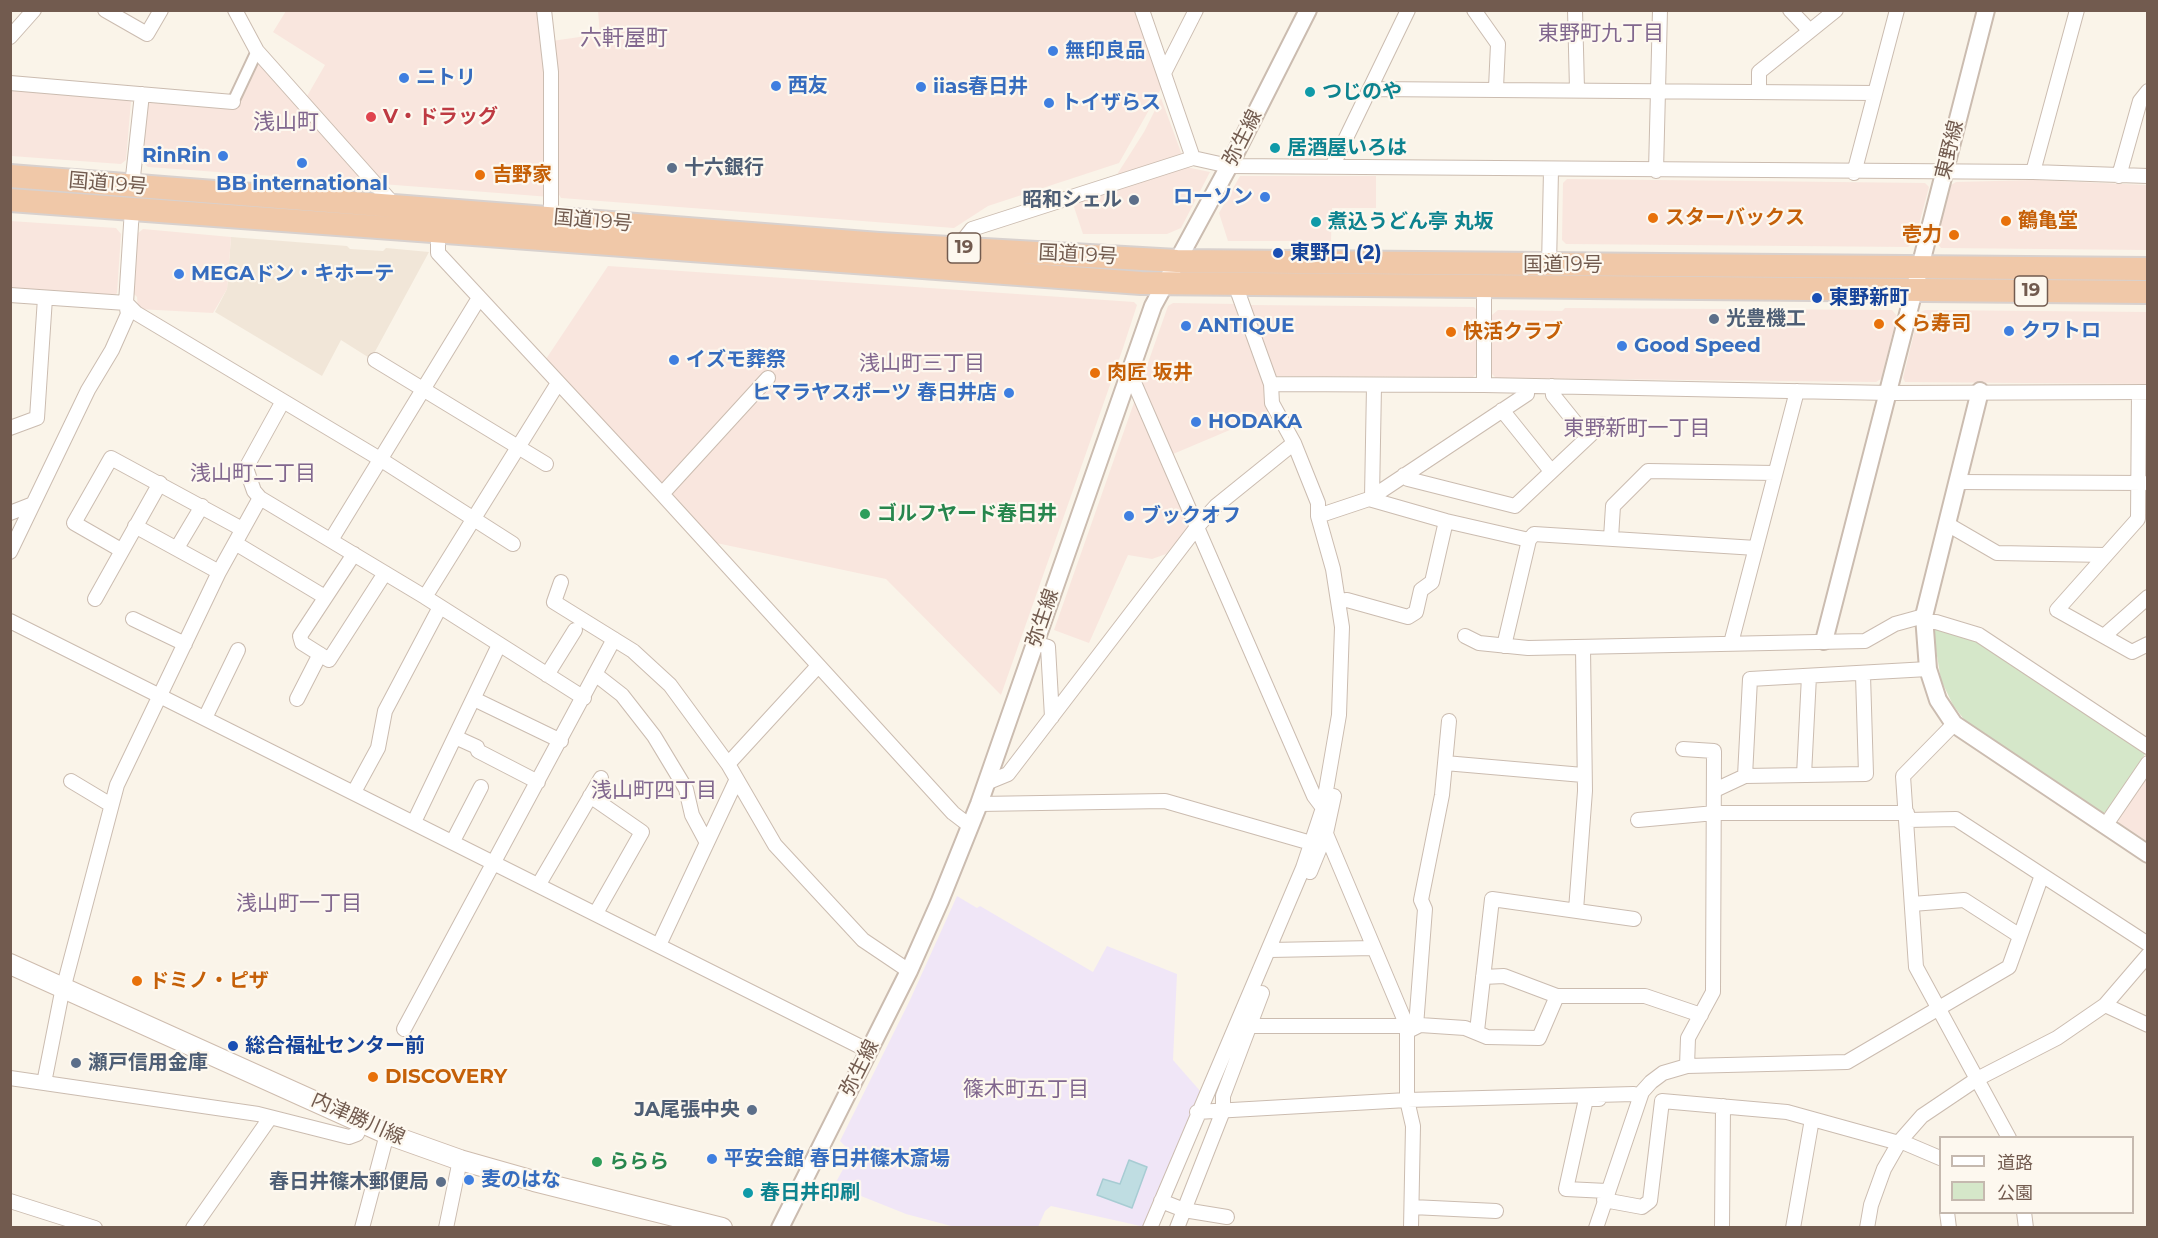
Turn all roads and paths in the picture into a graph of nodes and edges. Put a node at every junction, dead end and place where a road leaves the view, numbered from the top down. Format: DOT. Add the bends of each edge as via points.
graph roads {
  1 [pos="34,10"];
  2 [pos="105,10"];
  3 [pos="161,10"];
  4 [pos="235,10"];
  5 [pos="544,10"];
  6 [pos="1142,10"];
  7 [pos="1196,10"];
  8 [pos="1308,10"];
  9 [pos="1408,10"];
  10 [pos="1474,10"];
  11 [pos="1575,10"];
  12 [pos="1660,10"];
  13 [pos="1790,10"];
  14 [pos="1836,10"];
  15 [pos="1896,10"];
  16 [pos="1986,10"];
  17 [pos="2077,10"];
  18 [pos="1810,31"];
  19 [pos="10,37"];
  20 [pos="257,51"];
  21 [pos="1164,73"];
  22 [pos="10,83"];
  23 [pos="1496,88"];
  24 [pos="1371,89"];
  25 [pos="1577,89"];
  26 [pos="1657,90"];
  27 [pos="1759,92"];
  28 [pos="1875,93"];
  29 [pos="2147,93"];
  30 [pos="142,94"];
  31 [pos="233,102"];
  32 [pos="1193,158"];
  33 [pos="1229,166"];
  34 [pos="1332,167"];
  35 [pos="1551,170"];
  36 [pos="1656,171"];
  37 [pos="2033,172"];
  38 [pos="1854,173"];
  39 [pos="1944,174"];
  40 [pos="10,176"];
  41 [pos="2119,176"];
  42 [pos="2148,176"];
  43 [pos="132,197"];
  44 [pos="10,200"];
  45 [pos="395,206"];
  46 [pos="551,218"];
  47 [pos="438,232"];
  48 [pos="957,248"];
  49 [pos="1177,261"];
  50 [pos="1549,266"];
  51 [pos="1920,266"];
  52 [pos="2148,269"];
  53 [pos="1165,284"];
  54 [pos="1235,284"];
  55 [pos="1484,286"];
  56 [pos="1915,290"];
  57 [pos="2148,292"];
  58 [pos="10,295"];
  59 [pos="45,298"];
  60 [pos="479,298"];
  61 [pos="126,303"];
  62 [pos="375,360"];
  63 [pos="1130,371"];
  64 [pos="768,378"];
  65 [pos="558,383"];
  66 [pos="1270,384"];
  67 [pos="1484,385"];
  68 [pos="1374,386"];
  69 [pos="1527,386"];
  70 [pos="1552,386"];
  71 [pos="422,390"];
  72 [pos="1797,391"];
  73 [pos="1980,391"];
  74 [pos="2143,392"];
  75 [pos="1890,393"];
  76 [pos="283,402"];
  77 [pos="1502,410"];
  78 [pos="1602,424"];
  79 [pos="10,428"];
  80 [pos="1587,437"];
  81 [pos="1294,443"];
  82 [pos="517,447"];
  83 [pos="380,459"];
  84 [pos="546,464"];
  85 [pos="1551,471"];
  86 [pos="1775,473"];
  87 [pos="1404,475"];
  88 [pos="1958,482"];
  89 [pos="160,483"];
  90 [pos="2143,483"];
  91 [pos="662,494"];
  92 [pos="260,498"];
  93 [pos="1370,498"];
  94 [pos="33,504"];
  95 [pos="202,506"];
  96 [pos="10,513"];
  97 [pos="1318,516"];
  98 [pos="473,518"];
  99 [pos="1446,521"];
  100 [pos="1947,524"];
  101 [pos="135,526"];
  102 [pos="1197,527"];
  103 [pos="242,529"];
  104 [pos="1611,538"];
  105 [pos="332,540"];
  106 [pos="1529,540"];
  107 [pos="235,543"];
  108 [pos="513,544"];
  109 [pos="177,548"];
  110 [pos="1756,548"];
  111 [pos="121,550"];
  112 [pos="10,552"];
  113 [pos="354,554"];
  114 [pos="2106,555"];
  115 [pos="219,572"];
  116 [pos="385,573"];
  117 [pos="561,582"];
  118 [pos="325,597"];
  119 [pos="425,597"];
  120 [pos="2148,597"];
  121 [pos="95,599"];
  122 [pos="1343,601"];
  123 [pos="440,607"];
  124 [pos="134,619"];
  125 [pos="1924,619"];
  126 [pos="10,621"];
  127 [pos="575,630"];
  128 [pos="1465,636"];
  129 [pos="2104,636"];
  130 [pos="614,639"];
  131 [pos="1824,641"];
  132 [pos="1035,643"];
  133 [pos="1731,643"];
  134 [pos="185,644"];
  135 [pos="2148,644"];
  136 [pos="499,645"];
  137 [pos="1504,646"];
  138 [pos="1583,648"];
  139 [pos="238,650"];
  140 [pos="320,654"];
  141 [pos="818,666"];
  142 [pos="1928,669"];
  143 [pos="595,674"];
  144 [pos="547,675"];
  145 [pos="1863,675"];
  146 [pos="1809,676"];
  147 [pos="160,695"];
  148 [pos="584,698"];
  149 [pos="297,699"];
  150 [pos="474,699"];
  151 [pos="1052,717"];
  152 [pos="206,718"];
  153 [pos="1449,722"];
  154 [pos="1954,724"];
  155 [pos="455,737"];
  156 [pos="561,741"];
  157 [pos="2148,747"];
  158 [pos="1683,749"];
  159 [pos="1445,763"];
  160 [pos="2148,763"];
  161 [pos="728,764"];
  162 [pos="1583,775"];
  163 [pos="1804,775"];
  164 [pos="1745,776"];
  165 [pos="601,778"];
  166 [pos="71,781"];
  167 [pos="736,781"];
  168 [pos="538,782"];
  169 [pos="986,783"];
  170 [pos="481,787"];
  171 [pos="1714,790"];
  172 [pos="354,792"];
  173 [pos="590,796"];
  174 [pos="979,804"];
  175 [pos="111,805"];
  176 [pos="1715,813"];
  177 [pos="1321,814"];
  178 [pos="1908,817"];
  179 [pos="1638,820"];
  180 [pos="414,822"];
  181 [pos="970,826"];
  182 [pos="2105,826"];
  183 [pos="1326,833"];
  184 [pos="453,841"];
  185 [pos="707,843"];
  186 [pos="1311,843"];
  187 [pos="2148,854"];
  188 [pos="494,862"];
  189 [pos="2042,875"];
  190 [pos="539,884"];
  191 [pos="1912,904"];
  192 [pos="1576,910"];
  193 [pos="597,913"];
  194 [pos="1634,919"];
  195 [pos="2020,936"];
  196 [pos="2148,944"];
  197 [pos="658,945"];
  198 [pos="1374,948"];
  199 [pos="1274,950"];
  200 [pos="2148,955"];
  201 [pos="10,964"];
  202 [pos="909,971"];
  203 [pos="1483,977"];
  204 [pos="64,987"];
  205 [pos="1557,996"];
  206 [pos="2105,1005"];
  207 [pos="1938,1008"];
  208 [pos="1701,1016"];
  209 [pos="2148,1025"];
  210 [pos="1243,1026"];
  211 [pos="1410,1027"];
  212 [pos="404,1029"];
  213 [pos="1477,1031"];
  214 [pos="869,1051"];
  215 [pos="1687,1066"];
  216 [pos="10,1078"];
  217 [pos="1977,1079"];
  218 [pos="44,1083"];
  219 [pos="1636,1099"];
  220 [pos="1407,1100"];
  221 [pos="1723,1106"];
  222 [pos="1660,1108"];
  223 [pos="1223,1111"];
  224 [pos="1197,1113"];
  225 [pos="270,1118"];
  226 [pos="1812,1119"];
  227 [pos="362,1122"];
  228 [pos="387,1134"];
  229 [pos="2007,1136"];
  230 [pos="1900,1142"];
  231 [pos="1939,1157"];
  232 [pos="460,1160"];
  233 [pos="1173,1170"];
  234 [pos="1197,1179"];
  235 [pos="1606,1196"];
  236 [pos="10,1201"];
  237 [pos="1161,1201"];
  238 [pos="1412,1207"];
  239 [pos="1184,1210"];
  240 [pos="1496,1211"];
  241 [pos="1227,1217"];
  242 [pos="672,1222"];
  243 [pos="95,1227"];
  244 [pos="193,1227"];
  245 [pos="362,1227"];
  246 [pos="446,1227"];
  247 [pos="722,1227"];
  248 [pos="780,1227"];
  249 [pos="1150,1227"];
  250 [pos="1177,1227"];
  251 [pos="1411,1227"];
  252 [pos="1596,1227"];
  253 [pos="1722,1227"];
  254 [pos="1793,1227"];
  255 [pos="1867,1227"];
  1 -- 19 [label="street"];
  2 -- 3 [label="street" via="147,34"];
  4 -- 20 [label="street"];
  5 -- 46 [label="street" via="551,72"];
  6 -- 21 [label="street"];
  7 -- 21 [label="street"];
  8 -- 33 [label="street, 弥生線"];
  9 -- 24 [label="street"];
  10 -- 23 [label="street" via="1498,44"];
  11 -- 25 [label="street"];
  12 -- 26 [label="street"];
  13 -- 18 [label="street"];
  14 -- 18 [label="street"];
  15 -- 28 [label="street"];
  16 -- 39 [label="street, 東野線"];
  17 -- 37 [label="street"];
  18 -- 27 [label="street" via="1758,72"];
  20 -- 31 [label="street"];
  20 -- 45 [label="street"];
  21 -- 32 [label="street"];
  22 -- 30 [label="street"];
  23 -- 24 [label="street"];
  23 -- 25 [label="street"];
  24 -- 34 [label="street"];
  25 -- 26 [label="street"];
  26 -- 27 [label="street"];
  26 -- 36 [label="street"];
  27 -- 28 [label="street"];
  28 -- 38 [label="street"];
  29 -- 41 [label="street" via="2140,101"];
  30 -- 31 [label="street"];
  30 -- 43 [label="street"];
  32 -- 33 [label="street"];
  32 -- 48 [label="street" via="972,229"];
  33 -- 34 [label="street"];
  33 -- 49 [label="street, 弥生線"];
  34 -- 35 [label="street"];
  35 -- 36 [label="street"];
  35 -- 50 [label="street"];
  36 -- 38 [label="street"];
  37 -- 39 [label="street"];
  37 -- 41 [label="street"];
  38 -- 39 [label="street"];
  39 -- 51 [label="street, 東野線"];
  40 -- 43 [label="highway, 国道19号 / 19"];
  41 -- 42 [label="street"];
  43 -- 44 [label="highway, 国道19号 / 19"];
  43 -- 45 [label="highway, 国道19号 / 19"];
  43 -- 47 [label="highway, 国道19号 / 19"];
  43 -- 61 [label="street"];
  45 -- 46 [label="highway, 国道19号 / 19"];
  46 -- 48 [label="highway, 国道19号 / 19"];
  47 -- 53 [label="highway, 国道19号 / 19"];
  47 -- 60 [label="street" via="438,253"];
  48 -- 49 [label="highway, 国道19号 / 19"];
  49 -- 50 [label="highway, 国道19号 / 19"];
  49 -- 53 [label="street, 弥生線"];
  50 -- 51 [label="highway, 国道19号 / 19"];
  51 -- 52 [label="highway, 国道19号 / 19"];
  51 -- 56 [label="street, 東野線"];
  53 -- 54 [label="highway, 国道19号 / 19"];
  53 -- 63 [label="street, 弥生線" via="1152,306"];
  54 -- 55 [label="highway, 国道19号 / 19"];
  54 -- 66 [label="street"];
  55 -- 56 [label="highway, 国道19号 / 19"];
  55 -- 67 [label="street"];
  56 -- 57 [label="highway, 国道19号 / 19"];
  56 -- 75 [label="street, 東野線"];
  58 -- 59 [label="street"];
  59 -- 61 [label="street"];
  59 -- 79 [label="street" via="37,418"];
  60 -- 65 [label="street"];
  60 -- 71 [label="street"];
  61 -- 76 [label="street" via="136,313"];
  61 -- 94 [label="street" via="128,314 112,350 88,390"];
  62 -- 71 [label="street"];
  63 -- 102 [label="street"];
  63 -- 132 [label="street, 弥生線"];
  64 -- 91 [label="street"];
  65 -- 82 [label="street"];
  65 -- 91 [label="street"];
  66 -- 68 [label="street"];
  66 -- 81 [label="street" via="1272,402"];
  67 -- 68 [label="street"];
  67 -- 69 [label="street"];
  68 -- 93 [label="street"];
  69 -- 70 [label="street"];
  69 -- 77 [label="street" via="1527,394"];
  70 -- 72 [label="street"];
  70 -- 80 [label="street" via="1553,394"];
  71 -- 82 [label="street"];
  71 -- 83 [label="street"];
  72 -- 75 [label="street"];
  72 -- 86 [label="street"];
  73 -- 74 [label="street"];
  73 -- 75 [label="street"];
  73 -- 88 [label="street"];
  74 -- 90 [label="street"];
  75 -- 131 [label="street, 東野線"];
  76 -- 83 [label="street"];
  76 -- 92 [label="street" via="246,468"];
  77 -- 85 [label="street"];
  77 -- 87 [label="street"];
  78 -- 80 [label="street"];
  80 -- 85 [label="street"];
  81 -- 97 [label="street" via="1317,503"];
  81 -- 102 [label="street" via="1216,506"];
  82 -- 84 [label="street"];
  82 -- 98 [label="street"];
  83 -- 98 [label="street"];
  83 -- 105 [label="street"];
  85 -- 87 [label="street" via="1515,506"];
  86 -- 104 [label="street" via="1648,471 1613,506"];
  86 -- 110 [label="street"];
  87 -- 93 [label="street"];
  88 -- 90 [label="street"];
  88 -- 100 [label="street"];
  89 -- 95 [label="street"];
  89 -- 101 [label="street"];
  89 -- 111 [label="street" via="111,458 74,522"];
  90 -- 114 [label="street" via="2138,519"];
  91 -- 141 [label="street"];
  92 -- 103 [label="street"];
  92 -- 105 [label="street"];
  93 -- 97 [label="street"];
  93 -- 99 [label="street"];
  94 -- 96 [label="street"];
  94 -- 112 [label="street"];
  95 -- 103 [label="street"];
  95 -- 109 [label="street"];
  97 -- 122 [label="street"];
  98 -- 108 [label="street"];
  98 -- 119 [label="street"];
  99 -- 106 [label="street"];
  99 -- 122 [label="street" via="1432,582 1421,590 1416,612 1408,617"];
  100 -- 114 [label="street" via="1997,553"];
  100 -- 125 [label="street"];
  101 -- 109 [label="street"];
  101 -- 111 [label="street"];
  102 -- 151 [label="street"];
  102 -- 177 [label="street"];
  103 -- 107 [label="street"];
  104 -- 106 [label="street" via="1534,534"];
  104 -- 110 [label="street"];
  105 -- 113 [label="street"];
  106 -- 137 [label="street"];
  107 -- 115 [label="street"];
  107 -- 118 [label="street"];
  109 -- 115 [label="street"];
  110 -- 133 [label="street"];
  111 -- 121 [label="street"];
  113 -- 116 [label="street"];
  113 -- 118 [label="street"];
  114 -- 129 [label="street" via="2057,610"];
  115 -- 134 [label="street"];
  116 -- 119 [label="street"];
  116 -- 140 [label="street" via="329,660"];
  117 -- 130 [label="street" via="554,602"];
  118 -- 140 [label="street" via="300,636 302,643"];
  119 -- 123 [label="street"];
  120 -- 129 [label="street"];
  122 -- 177 [label="street" via="1339,715"];
  122 -- 183 [label="street" via="1350,669"];
  123 -- 136 [label="street"];
  123 -- 172 [label="street" via="385,711 378,748"];
  124 -- 134 [label="street"];
  125 -- 131 [label="street" via="1894,624 1864,641"];
  125 -- 142 [label="street"];
  125 -- 157 [label="street" via="1979,635"];
  126 -- 147 [label="street"];
  127 -- 144 [label="street"];
  128 -- 137 [label="street" via="1479,643"];
  129 -- 135 [label="street" via="2132,652"];
  130 -- 143 [label="street"];
  130 -- 161 [label="street" via="670,685"];
  131 -- 133 [label="street"];
  132 -- 151 [label="street" via="1048,647"];
  132 -- 169 [label="street, 弥生線"];
  133 -- 138 [label="street"];
  134 -- 147 [label="street"];
  136 -- 144 [label="street"];
  136 -- 150 [label="street"];
  137 -- 138 [label="street"];
  138 -- 162 [label="street"];
  139 -- 152 [label="street"];
  140 -- 149 [label="street"];
  141 -- 161 [label="street"];
  141 -- 181 [label="street" via="953,813"];
  142 -- 145 [label="street"];
  142 -- 154 [label="street" via="1938,700"];
  143 -- 148 [label="street"];
  143 -- 185 [label="street" via="622,695 654,736 686,789 692,815"];
  144 -- 148 [label="street"];
  145 -- 146 [label="street"];
  145 -- 163 [label="street" via="1866,774"];
  146 -- 163 [label="street"];
  146 -- 164 [label="street" via="1750,679"];
  147 -- 152 [label="street"];
  147 -- 175 [label="street"];
  148 -- 156 [label="street"];
  150 -- 155 [label="street"];
  150 -- 156 [label="street"];
  151 -- 169 [label="street" via="1008,774"];
  152 -- 172 [label="street"];
  153 -- 159 [label="street"];
  154 -- 178 [label="street" via="1903,776"];
  154 -- 182 [label="street"];
  155 -- 168 [label="street"];
  155 -- 180 [label="street"];
  156 -- 168 [label="street"];
  158 -- 171 [label="street" via="1714,751"];
  159 -- 162 [label="street"];
  159 -- 211 [label="street" via="1437,829 1421,900 1425,909"];
  160 -- 182 [label="street"];
  161 -- 167 [label="street"];
  162 -- 192 [label="street"];
  163 -- 164 [label="street"];
  164 -- 171 [label="street"];
  165 -- 173 [label="street"];
  166 -- 175 [label="street"];
  167 -- 185 [label="street"];
  167 -- 202 [label="street" via="775,845 863,940"];
  168 -- 188 [label="street"];
  169 -- 174 [label="street, 弥生線"];
  170 -- 184 [label="street"];
  171 -- 176 [label="street"];
  172 -- 180 [label="street"];
  173 -- 190 [label="street"];
  173 -- 193 [label="street" via="642,832"];
  174 -- 181 [label="street, 弥生線"];
  174 -- 186 [label="street" via="1166,801"];
  175 -- 204 [label="street"];
  176 -- 178 [label="street"];
  176 -- 179 [label="street"];
  176 -- 208 [label="street" via="1713,992"];
  177 -- 183 [label="street"];
  177 -- 186 [label="street"];
  178 -- 189 [label="street" via="1956,819"];
  178 -- 191 [label="street"];
  180 -- 184 [label="street"];
  181 -- 202 [label="street, 弥生線"];
  182 -- 187 [label="street"];
  183 -- 198 [label="street"];
  183 -- 199 [label="street"];
  184 -- 188 [label="street"];
  185 -- 197 [label="street"];
  186 -- 199 [label="street"];
  188 -- 190 [label="street"];
  188 -- 212 [label="street"];
  189 -- 195 [label="street"];
  189 -- 196 [label="street"];
  190 -- 193 [label="street"];
  191 -- 195 [label="street" via="1964,900"];
  191 -- 207 [label="street" via="1916,967"];
  192 -- 194 [label="street"];
  192 -- 203 [label="street" via="1492,899"];
  193 -- 197 [label="street"];
  195 -- 207 [label="street" via="2009,967"];
  197 -- 214 [label="street"];
  198 -- 199 [label="street"];
  198 -- 211 [label="street"];
  199 -- 210 [label="street"];
  200 -- 206 [label="street"];
  201 -- 204 [label="main road, 内津勝川線"];
  202 -- 214 [label="street, 弥生線"];
  203 -- 205 [label="street" via="1504,976"];
  203 -- 213 [label="street"];
  204 -- 218 [label="street"];
  204 -- 227 [label="main road, 内津勝川線"];
  205 -- 208 [label="street" via="1645,996"];
  205 -- 213 [label="street" via="1539,1038 1487,1037"];
  206 -- 209 [label="street"];
  206 -- 217 [label="street" via="2056,1038"];
  207 -- 215 [label="street" via="1847,1062"];
  207 -- 217 [label="street"];
  208 -- 215 [label="street" via="1688,1038"];
  210 -- 211 [label="street"];
  210 -- 223 [label="street" via="1223,1096"];
  210 -- 224 [label="street"];
  211 -- 213 [label="street"];
  211 -- 220 [label="street"];
  214 -- 248 [label="street, 弥生線"];
  215 -- 219 [label="street" via="1663,1073"];
  216 -- 218 [label="street"];
  217 -- 229 [label="street"];
  217 -- 230 [label="street" via="1922,1116"];
  218 -- 225 [label="street"];
  219 -- 220 [label="street"];
  219 -- 222 [label="street"];
  219 -- 235 [label="street"];
  219 -- 235 [label="street" via="1586,1099 1566,1189"];
  220 -- 223 [label="street"];
  220 -- 238 [label="street" via="1413,1126"];
  221 -- 222 [label="street" via="1662,1101"];
  221 -- 226 [label="street" via="1787,1112"];
  221 -- 253 [label="street"];
  222 -- 235 [label="street" via="1650,1201 1642,1208"];
  223 -- 224 [label="street"];
  223 -- 234 [label="street"];
  224 -- 233 [label="street"];
  225 -- 227 [label="street" via="349,1137 357,1134"];
  225 -- 244 [label="street"];
  226 -- 230 [label="street"];
  226 -- 254 [label="street"];
  227 -- 228 [label="main road, 内津勝川線"];
  228 -- 232 [label="main road, 内津勝川線"];
  228 -- 245 [label="street"];
  230 -- 231 [label="street"];
  230 -- 255 [label="street" via="1876,1189"];
  232 -- 242 [label="main road, 内津勝川線"];
  232 -- 246 [label="street"];
  233 -- 234 [label="street"];
  233 -- 237 [label="street"];
  234 -- 239 [label="street"];
  235 -- 252 [label="street"];
  236 -- 243 [label="street"];
  237 -- 239 [label="street"];
  237 -- 249 [label="street"];
  238 -- 240 [label="street"];
  238 -- 251 [label="street"];
  239 -- 241 [label="street"];
  239 -- 250 [label="street"];
  242 -- 247 [label="main road, 内津勝川線"];
}
